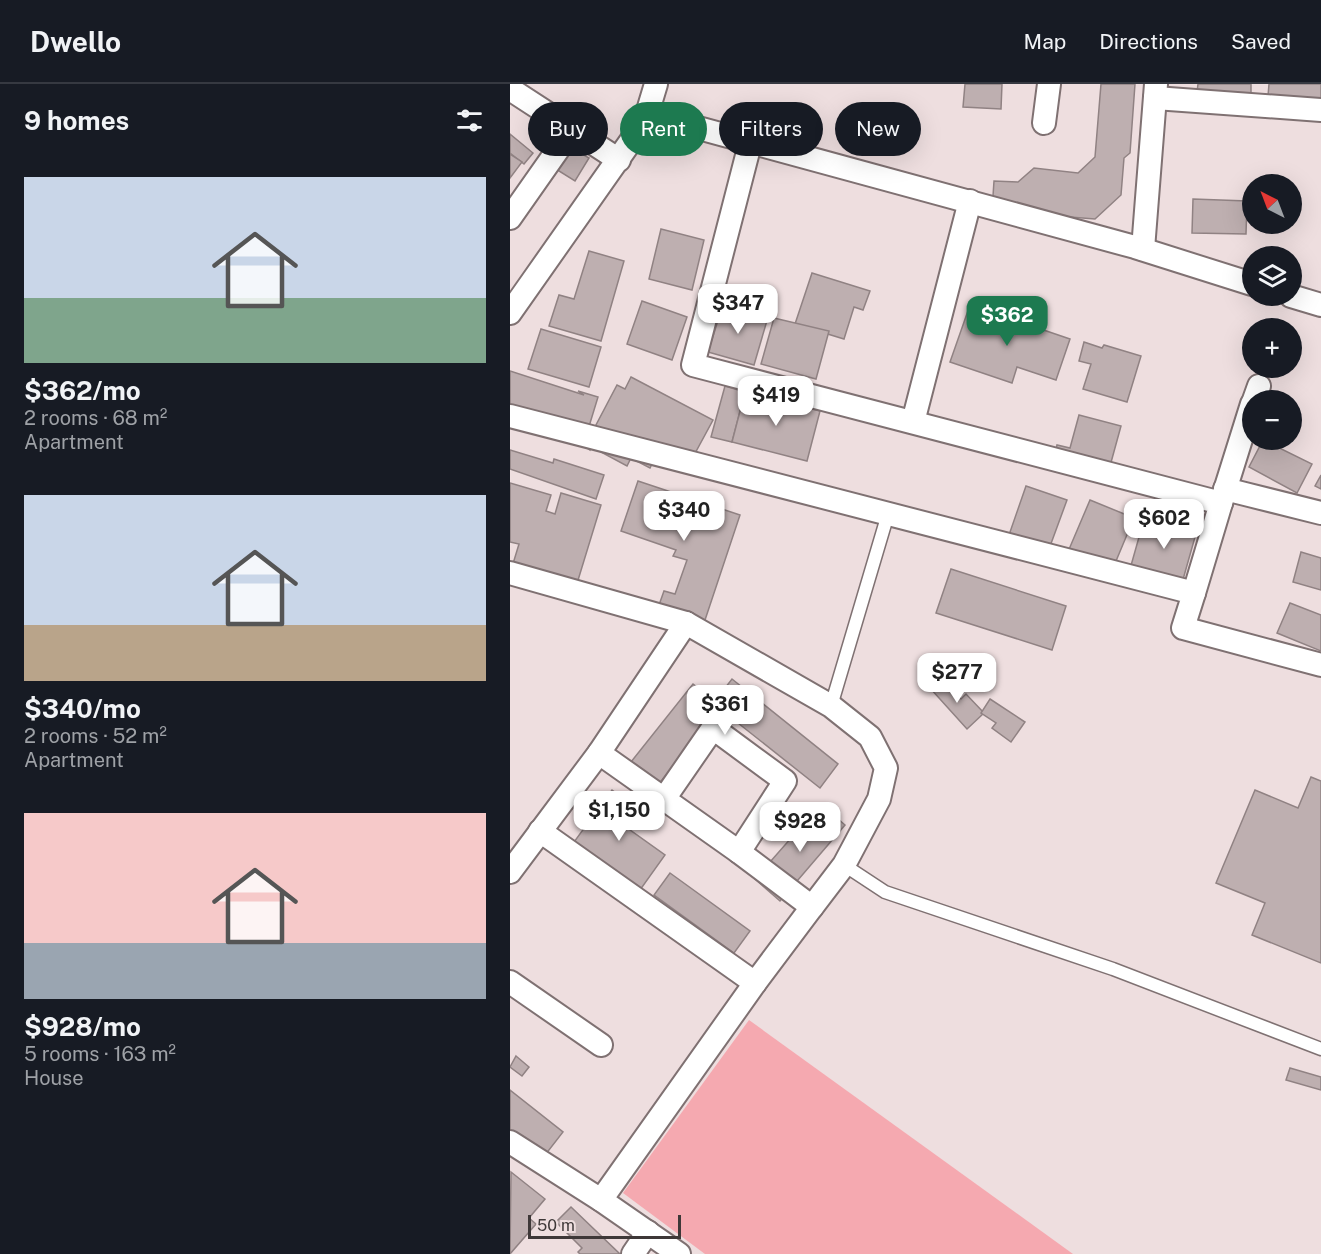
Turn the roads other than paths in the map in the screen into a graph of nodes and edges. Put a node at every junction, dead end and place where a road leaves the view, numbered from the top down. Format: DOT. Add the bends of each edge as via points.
graph roads {
  1 [pos="656,84"];
  2 [pos="1049,84"];
  3 [pos="510,89"];
  4 [pos="1156,91"];
  5 [pos="529,102"];
  6 [pos="651,102"];
  7 [pos="1321,110"];
  8 [pos="1044,123"];
  9 [pos="608,154"];
  10 [pos="553,156"];
  11 [pos="621,156"];
  12 [pos="747,156"];
  13 [pos="808,156"];
  14 [pos="618,160"];
  15 [pos="970,201"];
  16 [pos="510,218"];
  17 [pos="1143,249"];
  18 [pos="1242,281"];
  19 [pos="1302,299"];
  20 [pos="1321,305"];
  21 [pos="510,313"];
  22 [pos="510,416"];
  23 [pos="913,422"];
  24 [pos="1242,437"];
  25 [pos="1223,496"];
  26 [pos="1321,513"];
  27 [pos="888,514"];
  28 [pos="510,573"];
  29 [pos="1194,593"];
  30 [pos="686,623"];
  31 [pos="1321,665"];
  32 [pos="831,706"];
  33 [pos="599,753"];
  34 [pos="664,799"];
  35 [pos="540,831"];
  36 [pos="739,852"];
  37 [pos="844,865"];
  38 [pos="510,872"];
  39 [pos="812,907"];
  40 [pos="510,982"];
  41 [pos="755,983"];
  42 [pos="601,1045"];
  43 [pos="1321,1049"];
  44 [pos="510,1142"];
  45 [pos="601,1200"];
  46 [pos="648,1232"];
  47 [pos="633,1254"];
  48 [pos="680,1254"];
  1 -- 6 [label="street"];
  2 -- 8 [label="street"];
  3 -- 5 [label="street"];
  4 -- 7 [label="street"];
  4 -- 17 [label="street"];
  9 -- 14 [label="street"];
  10 -- 16 [label="street"];
  11 -- 14 [label="street"];
  12 -- 23 [label="street" via="693,365"];
  13 -- 15 [label="street"];
  14 -- 21 [label="street"];
  15 -- 17 [label="street"];
  15 -- 23 [label="street"];
  17 -- 18 [label="street"];
  19 -- 20 [label="street"];
  22 -- 27 [label="street"];
  23 -- 25 [label="street"];
  24 -- 25 [label="street"];
  25 -- 26 [label="street"];
  25 -- 29 [label="street"];
  27 -- 29 [label="street"];
  27 -- 32 [label="lane"];
  28 -- 30 [label="street"];
  29 -- 31 [label="street" via="1183,628"];
  30 -- 32 [label="street"];
  30 -- 33 [label="street"];
  32 -- 37 [label="street" via="870,737 886,768 879,799"];
  33 -- 34 [label="street"];
  33 -- 35 [label="street"];
  34 -- 36 [label="street"];
  34 -- 36 [label="street" via="713,728 784,781"];
  35 -- 38 [label="street"];
  35 -- 41 [label="street"];
  36 -- 39 [label="street"];
  37 -- 39 [label="street"];
  37 -- 43 [label="lane" via="885,891 1113,969"];
  39 -- 41 [label="street"];
  40 -- 42 [label="street"];
  41 -- 45 [label="street"];
  44 -- 45 [label="street"];
  45 -- 46 [label="street"];
  46 -- 47 [label="street"];
  46 -- 48 [label="street"];
}
